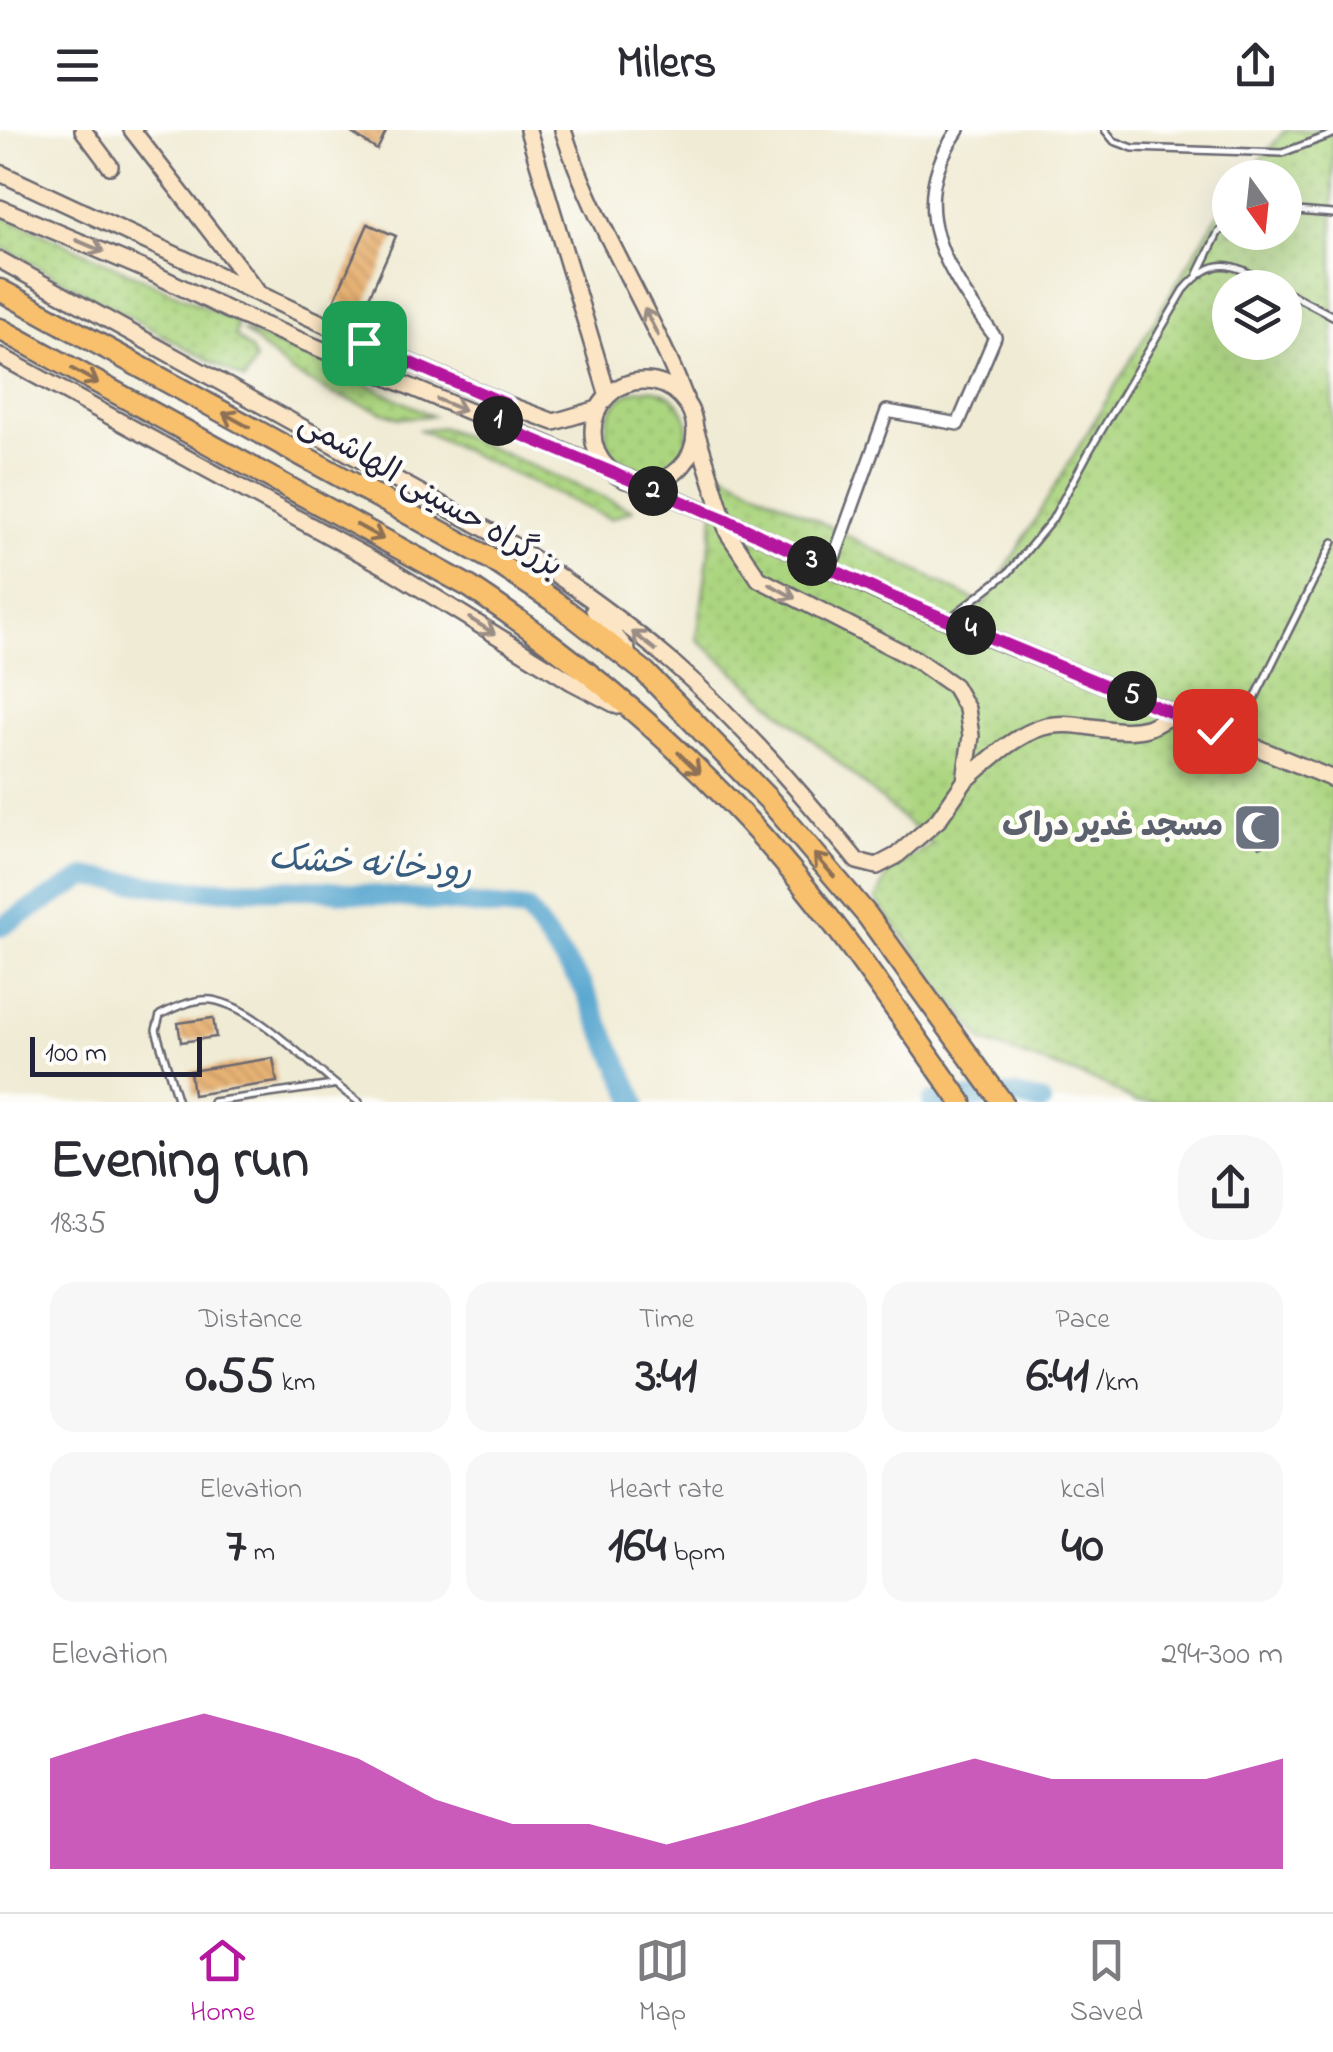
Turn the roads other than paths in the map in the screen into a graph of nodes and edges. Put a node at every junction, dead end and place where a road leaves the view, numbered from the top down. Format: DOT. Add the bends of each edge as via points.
graph roads {
  1 [pos="82,130"];
  2 [pos="132,130"];
  3 [pos="528,130"];
  4 [pos="563,130"];
  5 [pos="958,130"];
  6 [pos="1105,130"];
  7 [pos="1333,134"];
  8 [pos="110,166"];
  9 [pos="0,173"];
  10 [pos="0,208"];
  11 [pos="1302,211"];
  12 [pos="1333,214"];
  13 [pos="1212,245"];
  14 [pos="0,260"];
  15 [pos="1242,270"];
  16 [pos="1198,274"];
  17 [pos="0,290"];
  18 [pos="259,294"];
  19 [pos="1302,300"];
  20 [pos="1333,316"];
  21 [pos="0,329"];
  22 [pos="0,356"];
  23 [pos="603,403"];
  24 [pos="506,404"];
  25 [pos="690,411"];
  26 [pos="496,424"];
  27 [pos="695,428"];
  28 [pos="623,478"];
  29 [pos="722,518"];
  30 [pos="1333,542"];
  31 [pos="830,569"];
  32 [pos="574,585"];
  33 [pos="947,620"];
  34 [pos="645,672"];
  35 [pos="1175,713"];
  36 [pos="641,717"];
  37 [pos="1215,731"];
  38 [pos="1333,779"];
  39 [pos="965,781"];
  40 [pos="333,1085"];
  41 [pos="178,1102"];
  42 [pos="212,1102"];
  43 [pos="359,1102"];
  44 [pos="961,1102"];
  45 [pos="1002,1102"];
  1 -- 8 [label="street"];
  2 -- 18 [label="street"];
  3 -- 23 [label="street"];
  25 -- 4 [label="street, one-way"];
  5 -- 31 [label="street" via="933,193 934,234 952,276 995,337 958,424 886,411"];
  6 -- 7 [label="lane" via="1133,148 1282,153"];
  9 -- 18 [label="street"];
  10 -- 26 [label="street, one-way"];
  11 -- 12 [label="lane"];
  13 -- 16 [label="lane"];
  14 -- 32 [label="street" via="500,537"];
  15 -- 16 [label="lane" via="1229,263"];
  16 -- 33 [label="lane" via="1052,520 1009,572"];
  34 -- 17 [label="highway, بزرگراه حسینی الهاشمی, one-way" via="490,558"];
  18 -- 24 [label="street"];
  19 -- 20 [label="lane"];
  21 -- 36 [label="highway, بزرگراه حسینی الهاشمی, one-way" via="470,587 538,632"];
  22 -- 36 [label="street, one-way" via="386,567"];
  23 -- 24 [label="street" via="554,422"];
  23 -- 25 [label="street" via="621,386 652,382 680,397"];
  23 -- 28 [label="street" via="593,440 608,469"];
  24 -- 26 [label="street"];
  25 -- 27 [label="street"];
  26 -- 28 [label="street"];
  27 -- 28 [label="street" via="686,461 673,474 640,483"];
  27 -- 29 [label="street"];
  28 -- 29 [label="street"];
  29 -- 31 [label="street"];
  29 -- 39 [label="street, one-way" via="759,579 954,686 971,736"];
  30 -- 37 [label="lane" via="1247,714"];
  31 -- 33 [label="street"];
  32 -- 34 [label="street"];
  39 -- 32 [label="street, one-way" via="938,820 896,856 877,866 857,861 778,767 688,678"];
  33 -- 35 [label="street"];
  45 -- 34 [label="highway, بزرگراه حسینی الهاشمی, one-way" via="886,941 768,799"];
  35 -- 37 [label="street"];
  35 -- 39 [label="street" via="1147,728 1044,727 1019,738"];
  36 -- 44 [label="highway, بزرگراه حسینی الهاشمی, one-way" via="734,806 801,883"];
  37 -- 38 [label="street"];
  40 -- 41 [label="lane" via="245,1010 209,1000 160,1016 156,1030"];
  40 -- 42 [label="lane"];
  40 -- 43 [label="lane"];
}
